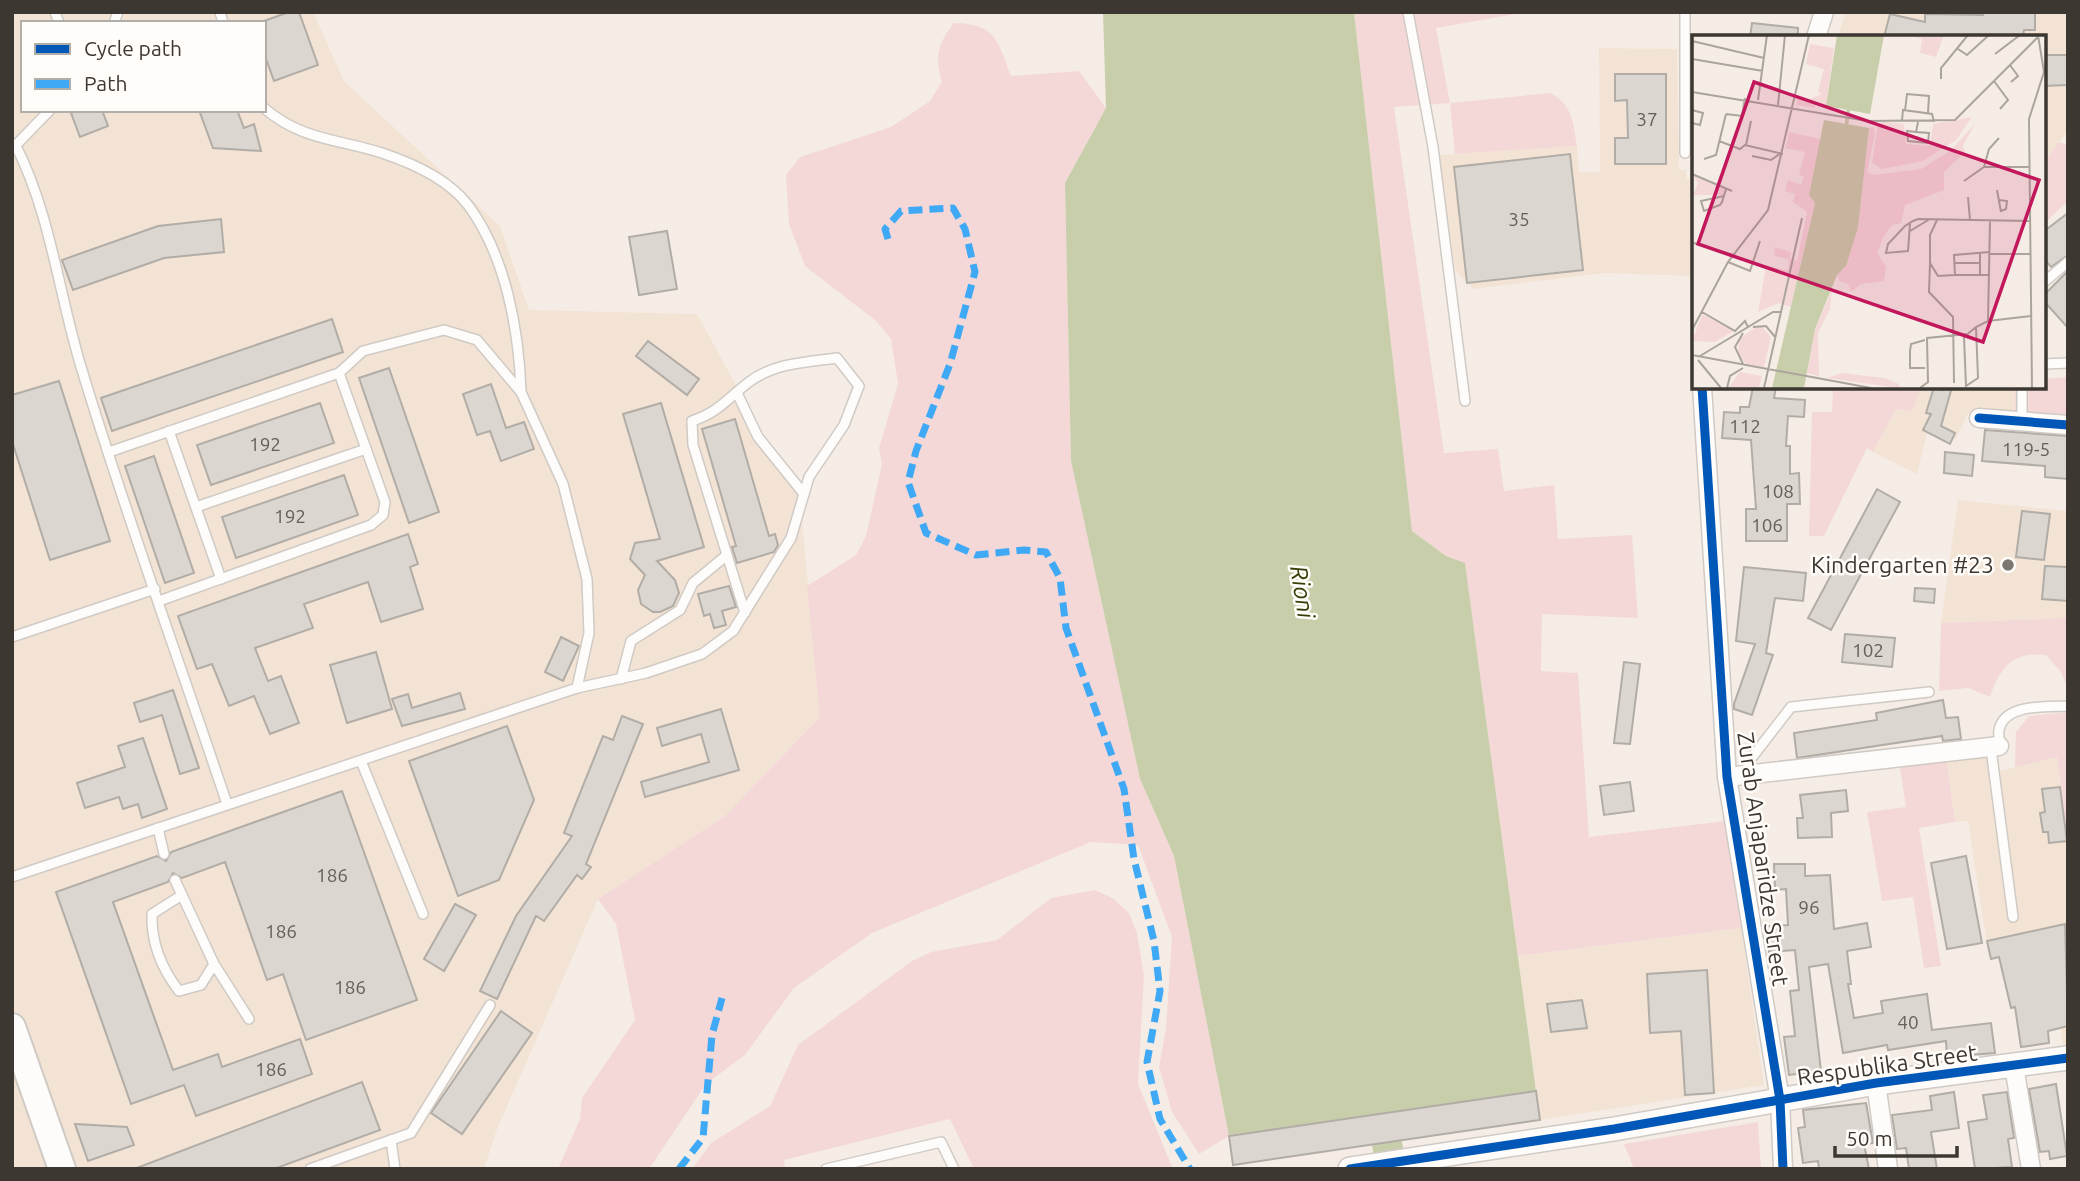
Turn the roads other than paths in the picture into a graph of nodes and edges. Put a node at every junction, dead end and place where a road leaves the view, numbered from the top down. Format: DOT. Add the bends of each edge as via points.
graph roads {
  1 [pos="1408,12"];
  2 [pos="1685,12"];
  3 [pos="1824,12"];
  4 [pos="1817,35"];
  5 [pos="266,110"];
  6 [pos="48,112"];
  7 [pos="14,147"];
  8 [pos="1685,153"];
  9 [pos="2068,262"];
  10 [pos="2045,282"];
  11 [pos="2068,363"];
  12 [pos="2045,364"];
  13 [pos="339,373"];
  14 [pos="1702,388"];
  15 [pos="2022,388"];
  16 [pos="521,392"];
  17 [pos="737,393"];
  18 [pos="1465,401"];
  19 [pos="1979,418"];
  20 [pos="2022,421"];
  21 [pos="2068,425"];
  22 [pos="169,431"];
  23 [pos="366,449"];
  24 [pos="109,452"];
  25 [pos="804,494"];
  26 [pos="196,507"];
  27 [pos="727,555"];
  28 [pos="221,579"];
  29 [pos="155,589"];
  30 [pos="159,601"];
  31 [pos="745,613"];
  32 [pos="12,637"];
  33 [pos="621,678"];
  34 [pos="577,688"];
  35 [pos="1929,692"];
  36 [pos="2068,706"];
  37 [pos="1995,748"];
  38 [pos="361,761"];
  39 [pos="1736,776"];
  40 [pos="227,804"];
  41 [pos="158,828"];
  42 [pos="164,854"];
  43 [pos="12,877"];
  44 [pos="175,880"];
  45 [pos="181,895"];
  46 [pos="423,914"];
  47 [pos="2013,917"];
  48 [pos="214,964"];
  49 [pos="490,1004"];
  50 [pos="249,1019"];
  51 [pos="12,1027"];
  52 [pos="2068,1058"];
  53 [pos="2014,1066"];
  54 [pos="1876,1083"];
  55 [pos="1780,1100"];
  56 [pos="391,1140"];
  57 [pos="62,1169"];
  58 [pos="310,1169"];
  59 [pos="396,1169"];
  60 [pos="826,1169"];
  61 [pos="954,1169"];
  62 [pos="1350,1169"];
  63 [pos="1783,1169"];
  64 [pos="1888,1169"];
  65 [pos="2031,1169"];
  1 -- 18 [label="lane" via="1433,147"];
  2 -- 8 [label="lane"];
  3 -- 4 [label="street"];
  5 -- 16 [label="lane" via="284,125 382,153 431,174 467,204 492,247 506,295 520,357"];
  6 -- 7 [label="lane"];
  7 -- 24 [label="lane" via="28,170 65,314"];
  9 -- 10 [label="lane"];
  11 -- 12 [label="lane"];
  13 -- 16 [label="lane" via="363,351 444,330 477,340"];
  13 -- 22 [label="lane"];
  13 -- 23 [label="lane"];
  14 -- 39 [label="street, Zurab Anjaparidze Street"];
  15 -- 20 [label="lane"];
  16 -- 34 [label="lane" via="563,484 587,579 589,633"];
  17 -- 25 [label="lane" via="758,437"];
  17 -- 25 [label="lane" via="751,381 788,364 837,358 859,386 844,425 809,477"];
  17 -- 27 [label="lane" via="715,413 692,421 692,445"];
  19 -- 20 [label="street"];
  20 -- 21 [label="street"];
  22 -- 24 [label="lane"];
  22 -- 26 [label="lane"];
  23 -- 26 [label="lane"];
  23 -- 28 [label="lane" via="385,502 383,515 371,525"];
  24 -- 29 [label="lane"];
  25 -- 31 [label="lane" via="791,538"];
  26 -- 28 [label="lane"];
  27 -- 31 [label="lane"];
  27 -- 33 [label="lane" via="694,583 680,610 631,641"];
  28 -- 30 [label="lane"];
  29 -- 30 [label="lane"];
  29 -- 32 [label="lane"];
  30 -- 40 [label="lane"];
  31 -- 33 [label="lane" via="733,631 702,654"];
  33 -- 34 [label="lane"];
  34 -- 38 [label="lane"];
  35 -- 39 [label="lane" via="1791,707"];
  36 -- 37 [label="lane" via="2020,709 2007,716 1998,728"];
  37 -- 39 [label="street"];
  37 -- 47 [label="lane"];
  38 -- 40 [label="lane"];
  38 -- 46 [label="lane"];
  39 -- 55 [label="street, Zurab Anjaparidze Street"];
  40 -- 41 [label="lane"];
  41 -- 42 [label="lane"];
  41 -- 43 [label="lane"];
  44 -- 45 [label="lane"];
  45 -- 48 [label="lane"];
  45 -- 48 [label="lane" via="152,914 151,932 165,972 180,991 201,985"];
  48 -- 50 [label="lane"];
  49 -- 56 [label="lane" via="411,1133"];
  51 -- 57 [label="main road" via="24,1075"];
  52 -- 53 [label="street, Respublika Street"];
  53 -- 54 [label="street, Respublika Street"];
  53 -- 65 [label="street"];
  54 -- 55 [label="street, Respublika Street"];
  54 -- 64 [label="street"];
  55 -- 62 [label="street, Respublika Street"];
  55 -- 63 [label="street, Zurab Anjaparidze Street"];
  56 -- 58 [label="lane"];
  56 -- 59 [label="lane"];
  60 -- 61 [label="lane" via="941,1142"];
}
